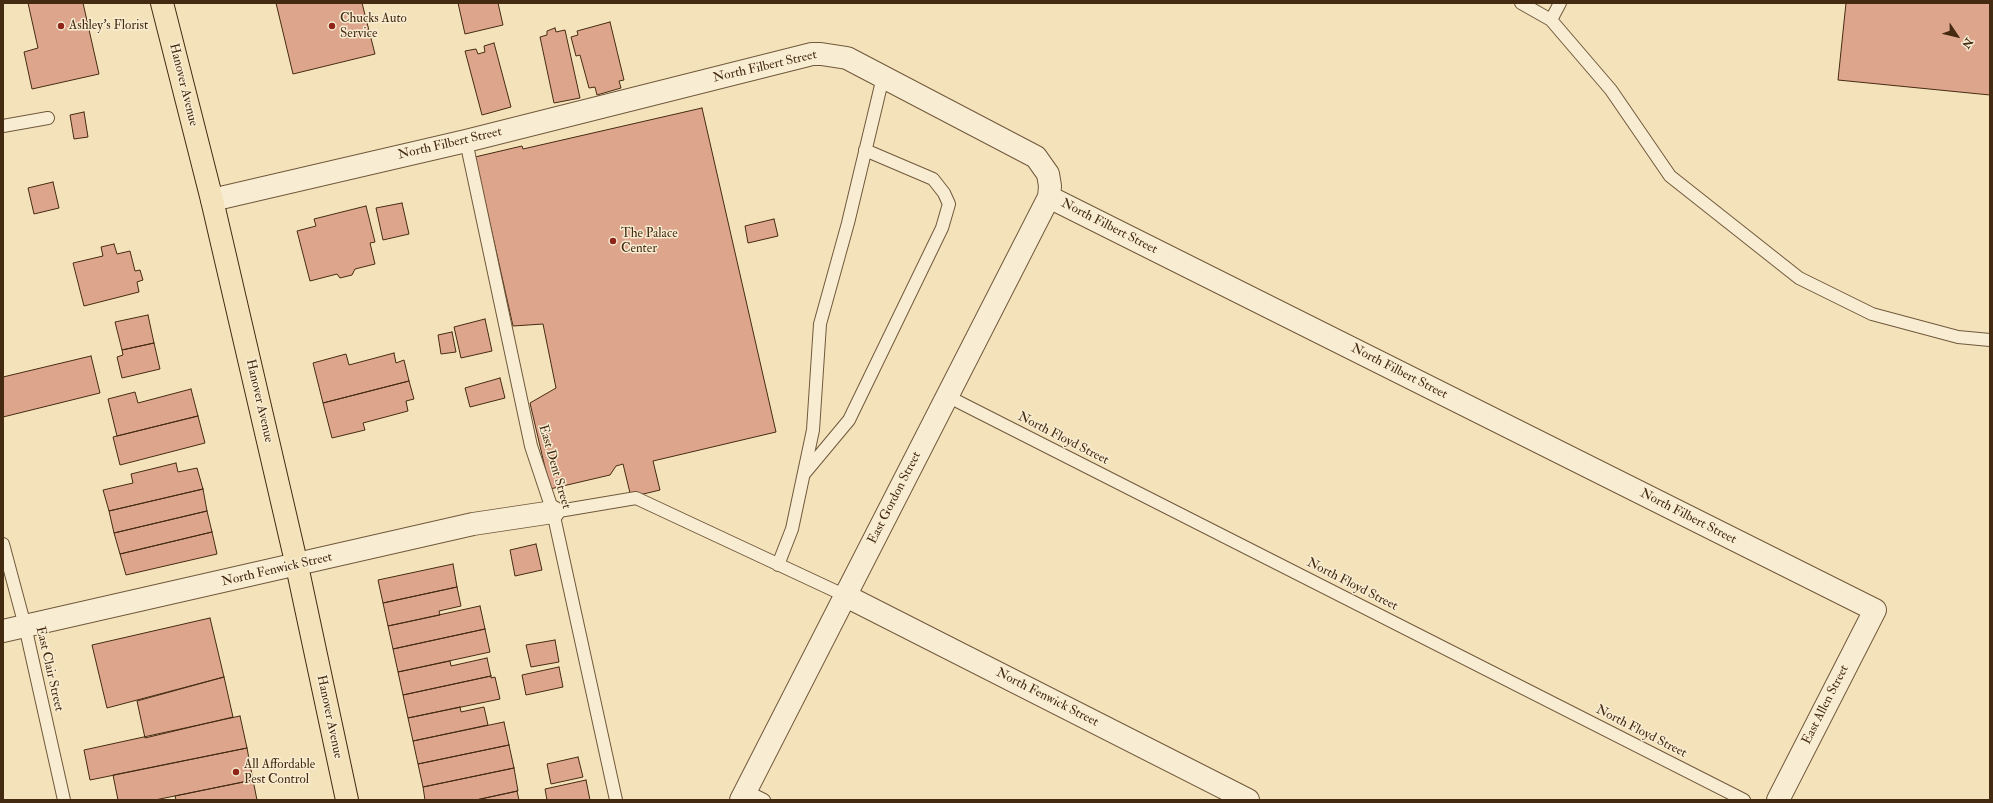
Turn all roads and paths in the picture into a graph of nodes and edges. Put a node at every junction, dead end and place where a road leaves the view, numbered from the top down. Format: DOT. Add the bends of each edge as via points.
graph roads {
  1 [pos="162,3"];
  2 [pos="1521,3"];
  3 [pos="1560,3"];
  4 [pos="1551,20"];
  5 [pos="883,77"];
  6 [pos="48,118"];
  7 [pos="3,126"];
  8 [pos="466,141"];
  9 [pos="865,150"];
  10 [pos="1050,197"];
  11 [pos="212,200"];
  12 [pos="1990,340"];
  13 [pos="947,396"];
  14 [pos="804,475"];
  15 [pos="552,512"];
  16 [pos="3,544"];
  17 [pos="778,565"];
  18 [pos="297,566"];
  19 [pos="846,596"];
  20 [pos="1875,610"];
  21 [pos="25,626"];
  22 [pos="3,631"];
  23 [pos="750,797"];
  24 [pos="64,800"];
  25 [pos="347,800"];
  26 [pos="616,800"];
  27 [pos="1248,800"];
  28 [pos="1744,800"];
  29 [pos="1778,800"];
  1 -- 11 [label="main road, Hanover Avenue"];
  2 -- 4 [label="lane"];
  3 -- 4 [label="lane"];
  4 -- 12 [label="lane" via="1611,90 1670,176 1798,278 1872,314 1958,337"];
  5 -- 8 [label="street, North Filbert Street" via="847,58 812,54"];
  5 -- 9 [label="lane"];
  5 -- 10 [label="street, North Filbert Street" via="1036,157 1048,174"];
  6 -- 7 [label="lane"];
  8 -- 11 [label="street, North Filbert Street"];
  8 -- 15 [label="lane, East Dent Street" via="531,446"];
  9 -- 14 [label="lane" via="820,324 813,430"];
  9 -- 14 [label="lane" via="933,179 949,204 942,228 849,420"];
  10 -- 13 [label="street, East Gordon Street"];
  10 -- 20 [label="street, North Filbert Street"];
  11 -- 18 [label="main road, Hanover Avenue"];
  13 -- 19 [label="street, East Gordon Street"];
  13 -- 28 [label="lane, North Floyd Street"];
  14 -- 17 [label="lane" via="792,530"];
  15 -- 17 [label="lane" via="636,498"];
  15 -- 18 [label="street, North Fenwick Street" via="473,524"];
  15 -- 26 [label="lane, East Dent Street"];
  16 -- 21 [label="lane, East Clair Street"];
  17 -- 19 [label="lane"];
  18 -- 21 [label="street, North Fenwick Street"];
  18 -- 25 [label="main road, Hanover Avenue"];
  19 -- 23 [label="street, East Gordon Street"];
  19 -- 27 [label="street, North Fenwick Street"];
  20 -- 29 [label="street, East Allen Street"];
  21 -- 22 [label="street, North Fenwick Street"];
  21 -- 24 [label="lane, East Clair Street"];
}
